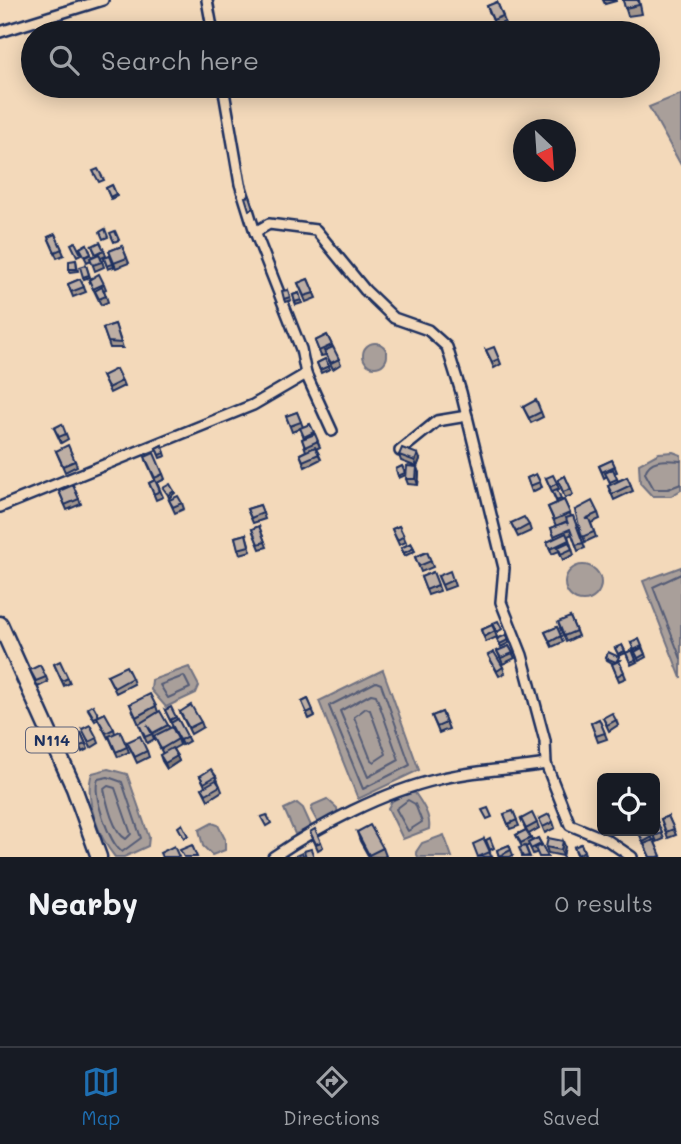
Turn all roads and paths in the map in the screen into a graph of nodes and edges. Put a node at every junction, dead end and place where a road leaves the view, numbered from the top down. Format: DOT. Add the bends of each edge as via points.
graph roads {
  1 [pos="103,0"];
  2 [pos="207,0"];
  3 [pos="35,21"];
  4 [pos="211,21"];
  5 [pos="21,25"];
  6 [pos="0,32"];
  7 [pos="225,98"];
  8 [pos="255,232"];
  9 [pos="306,374"];
  10 [pos="467,416"];
  11 [pos="332,431"];
  12 [pos="400,451"];
  13 [pos="0,508"];
  14 [pos="0,624"];
  15 [pos="546,764"];
  16 [pos="94,853"];
  17 [pos="273,857"];
  18 [pos="632,857"];
  1 -- 3 [label="street"];
  2 -- 4 [label="street"];
  5 -- 6 [label="street"];
  7 -- 8 [label="street" via="240,184"];
  8 -- 9 [label="street" via="301,349"];
  8 -- 10 [label="street" via="269,224 316,230 394,318 428,330 447,346"];
  9 -- 11 [label="street"];
  9 -- 13 [label="street" via="253,405"];
  10 -- 12 [label="street" via="437,421"];
  10 -- 15 [label="street" via="504,568 501,603 522,654 545,741"];
  14 -- 16 [label="highway, N114" via="74,788"];
  15 -- 17 [label="street" via="464,774 406,788 303,837"];
  15 -- 18 [label="street" via="570,825 607,840"];
}
